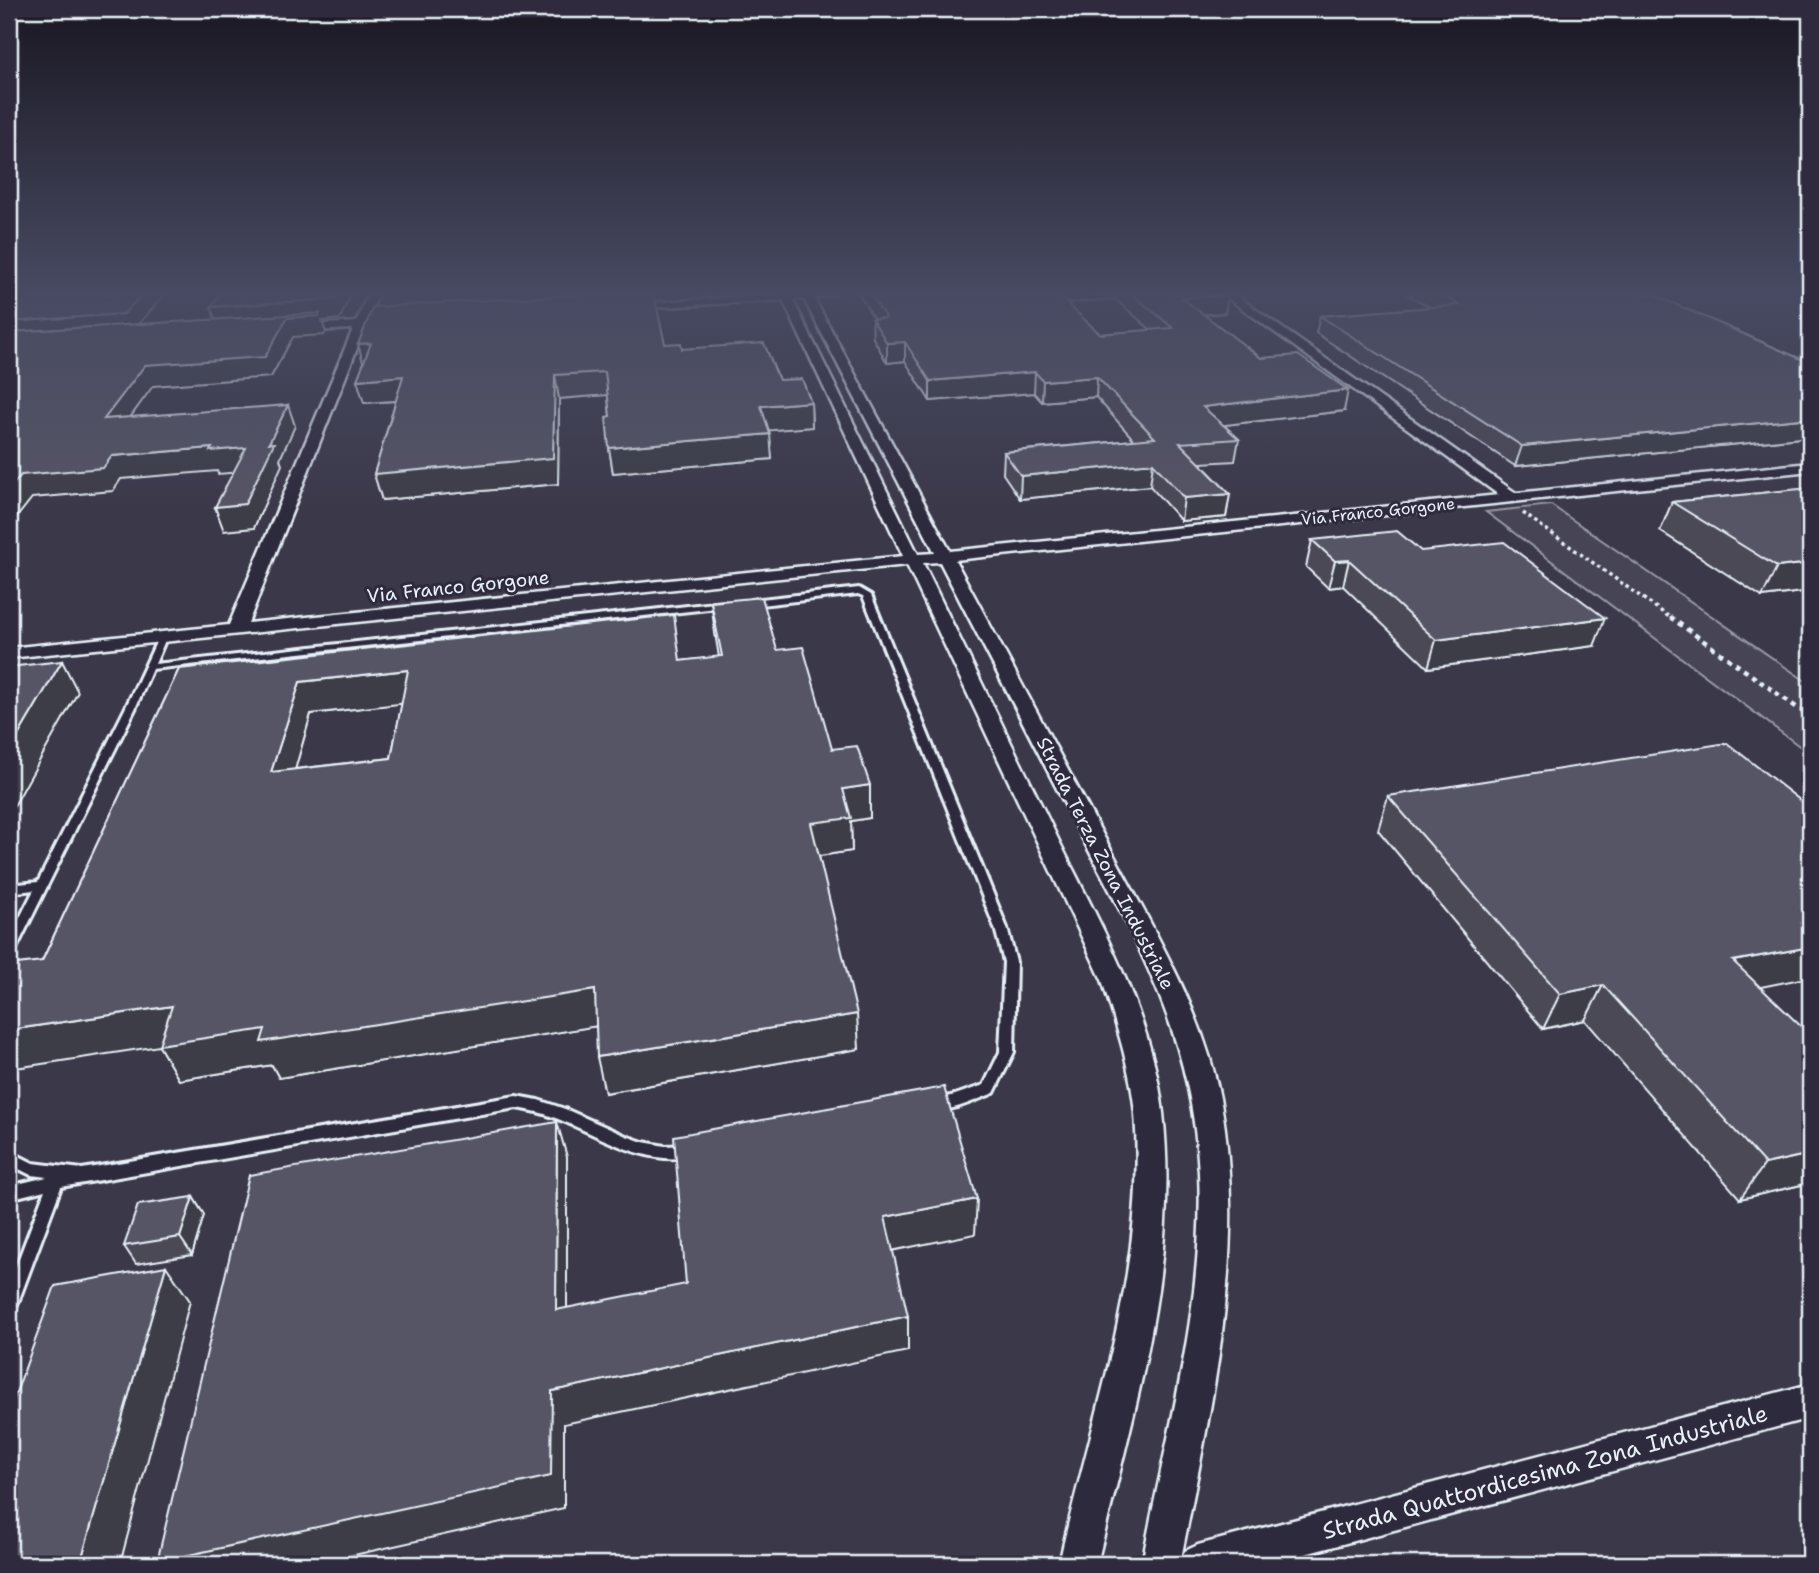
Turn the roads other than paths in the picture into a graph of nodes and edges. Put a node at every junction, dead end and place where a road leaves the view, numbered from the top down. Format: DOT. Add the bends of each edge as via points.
graph roads {
  1 [pos="344,367"];
  2 [pos="832,367"];
  3 [pos="842,367"];
  4 [pos="1329,367"];
  5 [pos="1810,467"];
  6 [pos="1508,497"];
  7 [pos="945,557"];
  8 [pos="911,561"];
  9 [pos="236,630"];
  10 [pos="162,638"];
  11 [pos="9,653"];
  12 [pos="149,667"];
  13 [pos="42,884"];
  14 [pos="9,889"];
  15 [pos="9,951"];
  16 [pos="916,1109"];
  17 [pos="695,1150"];
  18 [pos="9,1157"];
  19 [pos="84,1175"];
  20 [pos="55,1184"];
  21 [pos="9,1192"];
  22 [pos="9,1305"];
  23 [pos="1810,1401"];
  24 [pos="1078,1564"];
  25 [pos="1161,1564"];
  26 [pos="1198,1564"];
  1 -- 9 [label="street"];
  2 -- 8 [label="street, Strada Terza Zona Industriale"];
  3 -- 7 [label="street, Strada Terza Zona Industriale"];
  4 -- 6 [label="street"];
  5 -- 6 [label="street, Via Franco Gorgone"];
  6 -- 7 [label="street, Via Franco Gorgone"];
  7 -- 8 [label="street, Via Franco Gorgone"];
  7 -- 25 [label="street, Strada Terza Zona Industriale" via="1166,976 1190,1039 1209,1116 1216,1215 1208,1327"];
  8 -- 9 [label="street, Via Franco Gorgone"];
  8 -- 24 [label="street, Strada Terza Zona Industriale" via="1115,979 1135,1043 1149,1113 1151,1207 1139,1306"];
  9 -- 10 [label="street, Via Franco Gorgone"];
  10 -- 11 [label="street, Via Franco Gorgone"];
  10 -- 12 [label="lane"];
  12 -- 13 [label="lane"];
  12 -- 16 [label="lane" via="859,591 867,595 996,916 1010,962 1007,1052 989,1089"];
  13 -- 14 [label="lane"];
  13 -- 15 [label="lane"];
  17 -- 19 [label="lane" via="654,1152 631,1146 539,1104 516,1102"];
  18 -- 19 [label="lane" via="31,1169"];
  19 -- 20 [label="lane"];
  20 -- 21 [label="lane"];
  20 -- 22 [label="lane"];
  23 -- 26 [label="street, Strada Quattordicesima Zona Industriale"];
}
